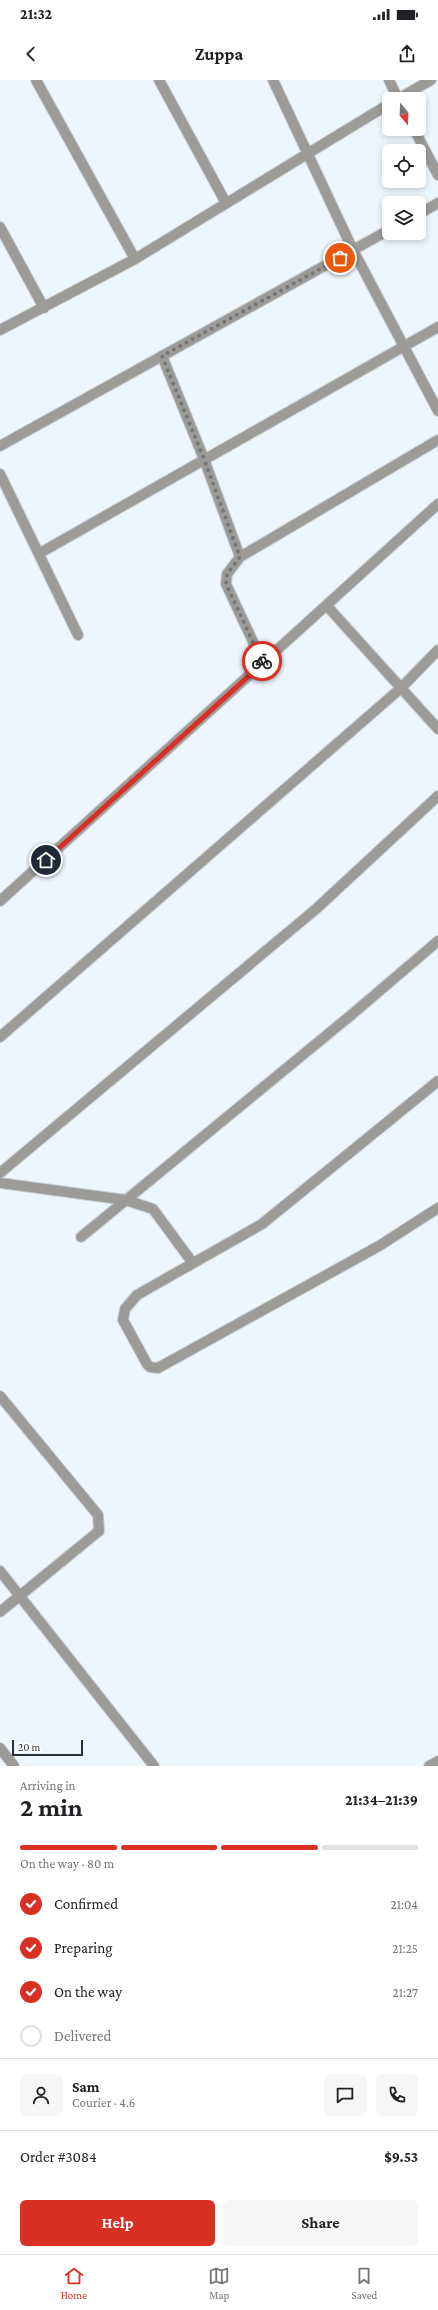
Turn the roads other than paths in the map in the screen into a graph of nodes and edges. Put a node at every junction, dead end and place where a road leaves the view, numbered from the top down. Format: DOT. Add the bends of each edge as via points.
graph roads {
  1 [pos="36,80"];
  2 [pos="159,80"];
  3 [pos="272,80"];
  4 [pos="389,80"];
  5 [pos="431,80"];
  6 [pos="395,92"];
  7 [pos="410,92"];
  8 [pos="382,108"];
  9 [pos="418,136"];
  10 [pos="308,153"];
  11 [pos="438,175"];
  12 [pos="226,203"];
  13 [pos="438,203"];
  14 [pos="426,210"];
  15 [pos="0,227"];
  16 [pos="382,234"];
  17 [pos="353,250"];
  18 [pos="135,259"];
  19 [pos="44,308"];
  20 [pos="438,327"];
  21 [pos="0,330"];
  22 [pos="404,348"];
  23 [pos="162,356"];
  24 [pos="438,411"];
  25 [pos="438,440"];
  26 [pos="0,446"];
  27 [pos="204,459"];
  28 [pos="0,474"];
  29 [pos="438,504"];
  30 [pos="40,553"];
  31 [pos="240,557"];
  32 [pos="327,606"];
  33 [pos="78,635"];
  34 [pos="438,650"];
  35 [pos="263,663"];
  36 [pos="402,688"];
  37 [pos="438,730"];
  38 [pos="438,796"];
  39 [pos="0,901"];
  40 [pos="438,940"];
  41 [pos="0,1037"];
  42 [pos="438,1081"];
  43 [pos="0,1173"];
  44 [pos="0,1183"];
  45 [pos="126,1200"];
  46 [pos="438,1208"];
  47 [pos="81,1237"];
  48 [pos="192,1262"];
  49 [pos="0,1396"];
  50 [pos="0,1571"];
  51 [pos="20,1594"];
  52 [pos="0,1612"];
  53 [pos="0,1748"];
  54 [pos="438,1761"];
  55 [pos="14,1766"];
  56 [pos="154,1766"];
  57 [pos="430,1766"];
  1 -- 18 [label="street"];
  2 -- 12 [label="street"];
  3 -- 10 [label="street"];
  4 -- 6 [label="street"];
  5 -- 7 [label="street"];
  8 -- 10 [label="street"];
  9 -- 11 [label="street"];
  10 -- 12 [label="street"];
  10 -- 17 [label="street"];
  12 -- 18 [label="street"];
  13 -- 14 [label="street"];
  15 -- 19 [label="street"];
  16 -- 17 [label="street"];
  17 -- 22 [label="street"];
  17 -- 23 [label="street"];
  18 -- 19 [label="street"];
  19 -- 21 [label="street"];
  20 -- 22 [label="street"];
  22 -- 24 [label="street"];
  22 -- 27 [label="street"];
  23 -- 26 [label="street"];
  23 -- 27 [label="street"];
  25 -- 31 [label="street"];
  27 -- 30 [label="street"];
  27 -- 31 [label="street"];
  28 -- 30 [label="street"];
  29 -- 32 [label="street"];
  30 -- 33 [label="street"];
  31 -- 35 [label="street" via="227,574 226,584"];
  32 -- 35 [label="street"];
  32 -- 36 [label="street"];
  34 -- 36 [label="street"];
  35 -- 39 [label="street"];
  36 -- 37 [label="street"];
  36 -- 41 [label="street"];
  38 -- 43 [label="street" via="316,909"];
  40 -- 45 [label="street" via="350,1016"];
  42 -- 48 [label="street" via="262,1224"];
  44 -- 45 [label="street"];
  45 -- 47 [label="street"];
  45 -- 48 [label="street" via="153,1209"];
  46 -- 48 [label="street" via="379,1246 158,1368 150,1367 123,1320 125,1309 137,1295"];
  49 -- 51 [label="street" via="98,1515 99,1522 99,1531"];
  50 -- 51 [label="street"];
  51 -- 52 [label="street"];
  51 -- 56 [label="street"];
  53 -- 55 [label="street"];
  54 -- 57 [label="street"];
}
